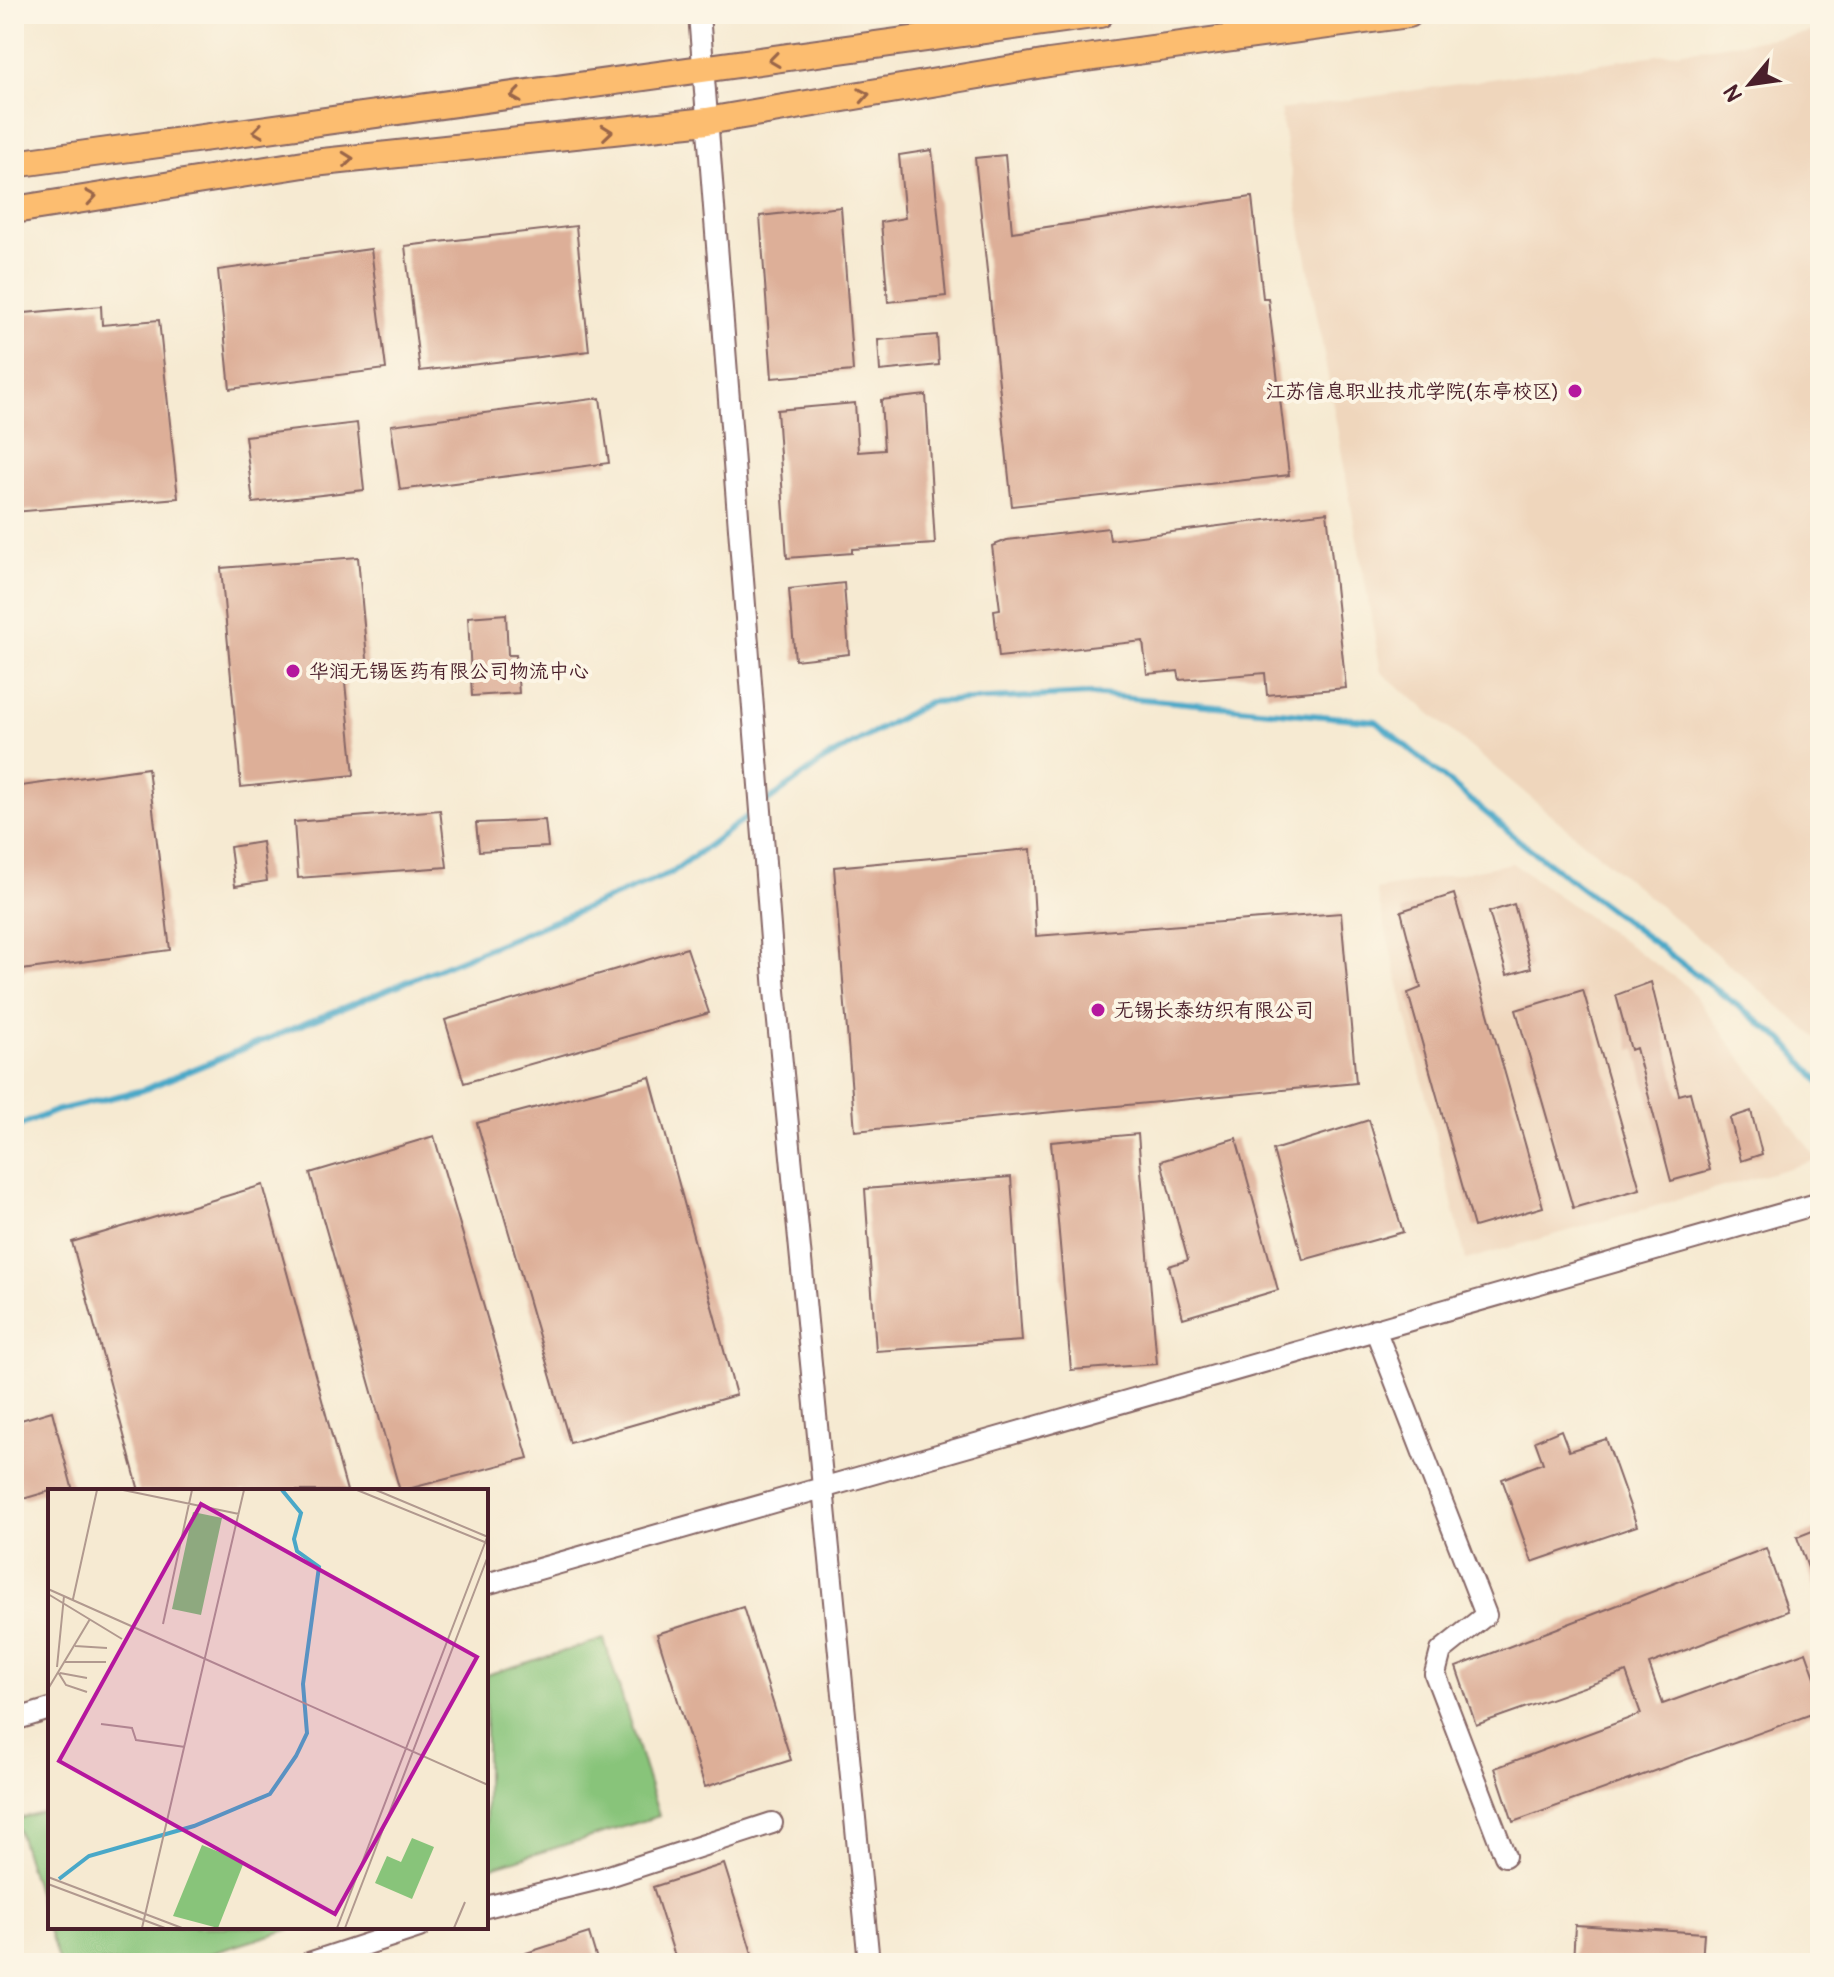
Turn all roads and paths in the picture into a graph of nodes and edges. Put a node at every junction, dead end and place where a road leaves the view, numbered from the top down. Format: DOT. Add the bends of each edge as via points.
graph roads {
  1 [pos="699,14"];
  2 [pos="1100,14"];
  3 [pos="1409,14"];
  4 [pos="703,70"];
  5 [pos="707,121"];
  6 [pos="14,164"];
  7 [pos="14,210"];
  8 [pos="1820,1203"];
  9 [pos="1375,1329"];
  10 [pos="823,1488"];
  11 [pos="488,1583"];
  12 [pos="48,1710"];
  13 [pos="14,1720"];
  14 [pos="772,1823"];
  15 [pos="1505,1856"];
  16 [pos="488,1907"];
  17 [pos="413,1929"];
  18 [pos="309,1963"];
  19 [pos="869,1963"];
  1 -- 4 [label="street"];
  2 -- 4 [label="main road, one-way"];
  5 -- 3 [label="main road, one-way" via="1049,63"];
  4 -- 5 [label="street"];
  4 -- 6 [label="main road, one-way"];
  7 -- 5 [label="main road, one-way" via="304,164"];
  5 -- 10 [label="street" via="775,991"];
  8 -- 9 [label="street"];
  9 -- 10 [label="street"];
  9 -- 15 [label="street" via="1486,1615 1441,1651 1435,1674"];
  10 -- 11 [label="street"];
  10 -- 19 [label="street"];
  12 -- 13 [label="street"];
  14 -- 16 [label="street" via="603,1878"];
  17 -- 18 [label="street"];
}
